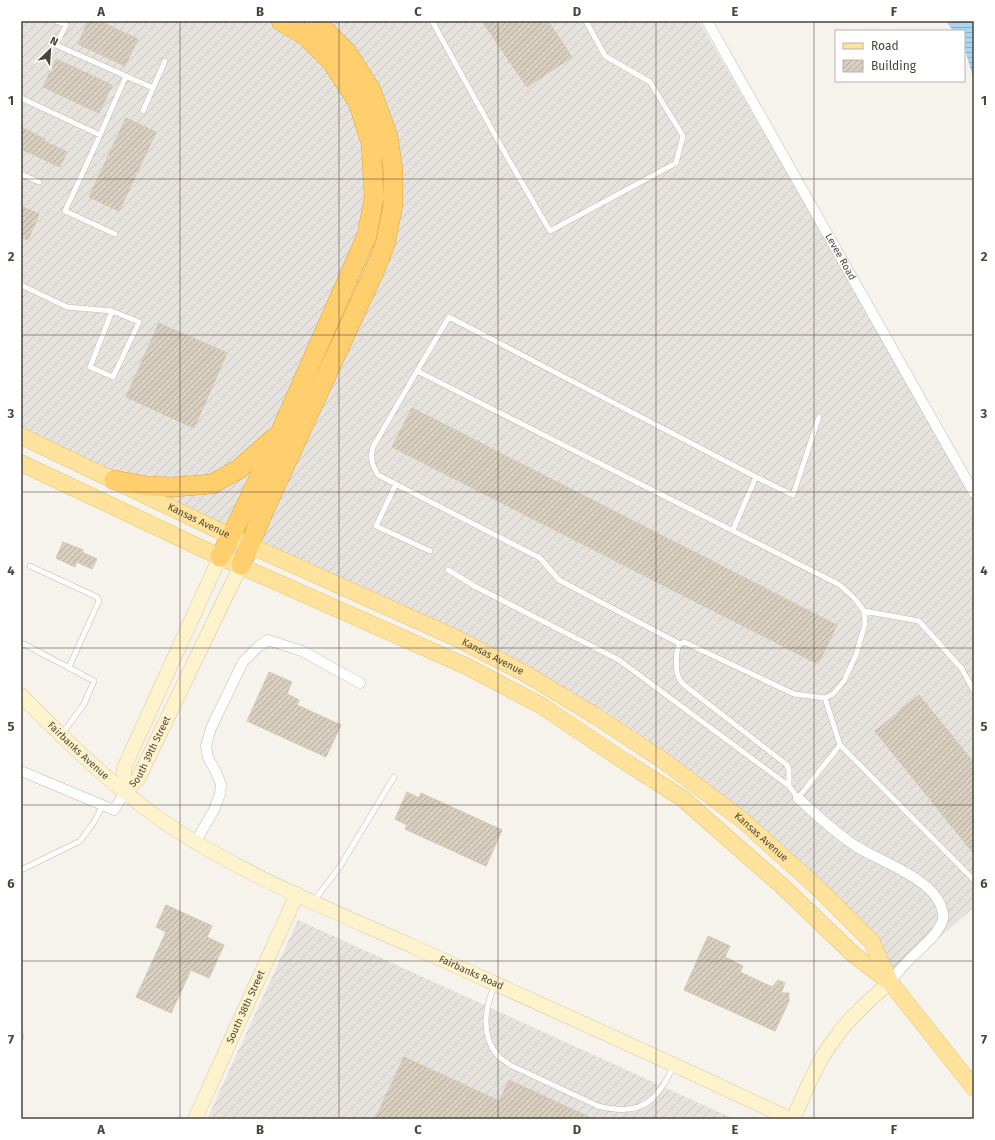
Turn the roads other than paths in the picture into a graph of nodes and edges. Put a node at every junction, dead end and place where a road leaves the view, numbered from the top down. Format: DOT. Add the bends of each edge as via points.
graph roads {
  1 [pos="56,21"];
  2 [pos="281,21"];
  3 [pos="314,21"];
  4 [pos="432,21"];
  5 [pos="586,21"];
  6 [pos="707,21"];
  7 [pos="165,61"];
  8 [pos="126,76"];
  9 [pos="153,88"];
  10 [pos="21,98"];
  11 [pos="143,111"];
  12 [pos="100,135"];
  13 [pos="21,174"];
  14 [pos="39,182"];
  15 [pos="115,234"];
  16 [pos="21,285"];
  17 [pos="112,311"];
  18 [pos="417,371"];
  19 [pos="819,417"];
  20 [pos="280,433"];
  21 [pos="21,436"];
  22 [pos="21,463"];
  23 [pos="756,477"];
  24 [pos="114,480"];
  25 [pos="396,484"];
  26 [pos="974,493"];
  27 [pos="733,530"];
  28 [pos="231,536"];
  29 [pos="250,545"];
  30 [pos="430,552"];
  31 [pos="220,557"];
  32 [pos="241,565"];
  33 [pos="30,566"];
  34 [pos="448,570"];
  35 [pos="864,610"];
  36 [pos="680,644"];
  37 [pos="21,646"];
  38 [pos="68,667"];
  39 [pos="360,683"];
  40 [pos="974,691"];
  41 [pos="21,695"];
  42 [pos="825,698"];
  43 [pos="61,735"];
  44 [pos="840,744"];
  45 [pos="21,771"];
  46 [pos="394,777"];
  47 [pos="789,786"];
  48 [pos="125,792"];
  49 [pos="798,798"];
  50 [pos="100,804"];
  51 [pos="157,817"];
  52 [pos="196,841"];
  53 [pos="21,870"];
  54 [pos="974,880"];
  55 [pos="297,894"];
  56 [pos="314,901"];
  57 [pos="890,982"];
  58 [pos="496,984"];
  59 [pos="674,1064"];
  60 [pos="974,1088"];
  61 [pos="195,1119"];
  62 [pos="792,1119"];
  1 -- 8 [label="lane" via="66,25 56,45"];
  2 -- 20 [label="highway" via="306,36 331,61 358,102 371,143 374,198 367,235"];
  3 -- 29 [label="highway" via="347,52 371,90 388,136 393,170 392,205 385,245 374,272"];
  4 -- 5 [label="lane" via="550,231 676,163 682,136 650,82 605,56"];
  6 -- 26 [label="street, Levee Road"];
  7 -- 9 [label="lane"];
  8 -- 9 [label="lane"];
  8 -- 12 [label="lane"];
  9 -- 11 [label="lane"];
  10 -- 12 [label="lane"];
  12 -- 15 [label="lane" via="65,211"];
  13 -- 14 [label="lane"];
  16 -- 17 [label="lane" via="67,307"];
  17 -- 17 [label="lane" via="139,322 113,377 90,367"];
  18 -- 23 [label="lane" via="449,317"];
  18 -- 25 [label="lane" via="373,447 371,457 378,475"];
  18 -- 27 [label="lane"];
  19 -- 23 [label="lane" via="793,495"];
  20 -- 24 [label="highway" via="239,469 212,484 148,486"];
  20 -- 28 [label="highway"];
  21 -- 24 [label="main road, Kansas Avenue"];
  22 -- 31 [label="main road, Kansas Avenue"];
  23 -- 27 [label="lane"];
  24 -- 28 [label="main road, Kansas Avenue"];
  25 -- 30 [label="lane" via="376,526"];
  25 -- 36 [label="lane" via="540,558 559,580"];
  27 -- 35 [label="lane" via="840,585"];
  28 -- 29 [label="main road, Kansas Avenue"];
  28 -- 31 [label="highway"];
  29 -- 32 [label="highway"];
  29 -- 57 [label="main road, Kansas Avenue" via="454,638 526,674 664,761 741,820 820,890 872,942"];
  31 -- 32 [label="main road, Kansas Avenue"];
  31 -- 48 [label="street, South 39th Street" via="124,768"];
  32 -- 48 [label="street, South 39th Street" via="138,779"];
  32 -- 57 [label="main road, Kansas Avenue" via="466,666 542,706 682,798 781,885 854,955"];
  33 -- 38 [label="lane" via="99,601"];
  34 -- 47 [label="lane" via="472,585 619,660"];
  35 -- 40 [label="lane" via="919,621 962,669"];
  35 -- 42 [label="lane" via="865,624 856,655 844,681 833,694"];
  36 -- 42 [label="lane" via="684,642 794,694"];
  36 -- 47 [label="lane" via="676,652 677,672 684,685 787,765"];
  37 -- 38 [label="lane" via="24,644"];
  38 -- 43 [label="lane" via="94,681 84,704"];
  39 -- 52 [label="street" via="302,651 268,640 259,646 243,662 211,728 206,746 208,758 221,784 220,794"];
  41 -- 43 [label="street, Fairbanks Avenue"];
  42 -- 44 [label="lane"];
  43 -- 48 [label="street, Fairbanks Avenue"];
  44 -- 49 [label="lane"];
  44 -- 54 [label="lane"];
  45 -- 50 [label="street"];
  46 -- 56 [label="lane" via="341,865"];
  47 -- 49 [label="lane"];
  48 -- 50 [label="street" via="114,810"];
  48 -- 51 [label="street, Fairbanks Avenue"];
  49 -- 57 [label="street" via="833,830 856,846 894,865 931,890 941,904 944,918 940,926"];
  50 -- 53 [label="lane" via="94,822 80,841"];
  51 -- 52 [label="street, Fairbanks Road"];
  52 -- 55 [label="street, Fairbanks Road" via="254,874"];
  55 -- 56 [label="street, Fairbanks Road"];
  55 -- 61 [label="street, South 38th Street"];
  56 -- 58 [label="street, Fairbanks Road"];
  57 -- 60 [label="main road, Kansas Avenue"];
  57 -- 62 [label="street" via="836,1036 823,1055"];
  58 -- 59 [label="street, Fairbanks Road"];
  58 -- 59 [label="lane" via="486,1013 486,1029 498,1056 510,1066 598,1106 613,1110 628,1110 642,1106 660,1091"];
  59 -- 62 [label="street, Fairbanks Road"];
}
